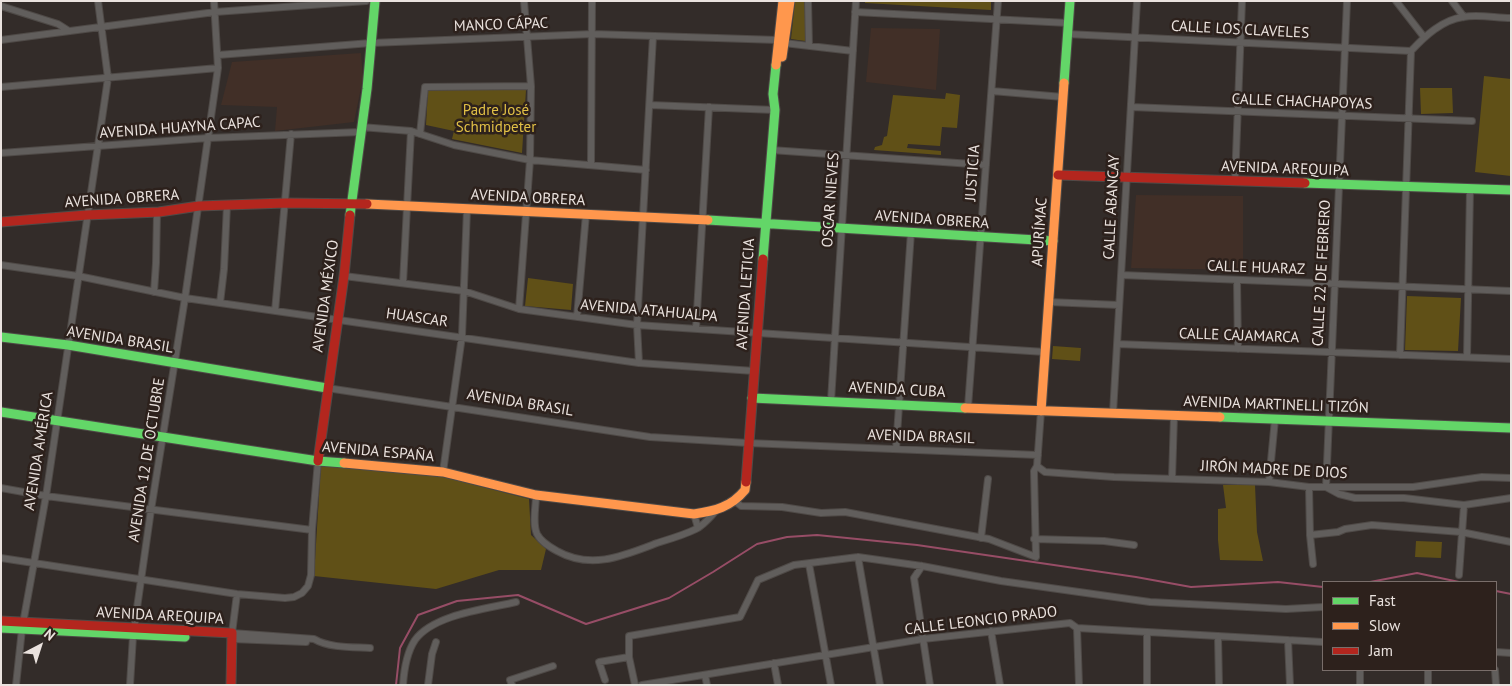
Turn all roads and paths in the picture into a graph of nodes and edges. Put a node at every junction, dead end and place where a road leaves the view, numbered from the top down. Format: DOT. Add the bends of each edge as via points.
graph roads {
  1 [pos="98,1"];
  2 [pos="214,1"];
  3 [pos="366,1"];
  4 [pos="375,1"];
  5 [pos="524,1"];
  6 [pos="592,1"];
  7 [pos="783,1"];
  8 [pos="790,1"];
  9 [pos="808,1"];
  10 [pos="856,1"];
  11 [pos="998,1"];
  12 [pos="1070,1"];
  13 [pos="1137,1"];
  14 [pos="1242,1"];
  15 [pos="1347,1"];
  16 [pos="1396,1"];
  17 [pos="1452,1"];
  18 [pos="1,6"];
  19 [pos="215,12"];
  20 [pos="855,12"];
  21 [pos="1464,17"];
  22 [pos="1511,18"];
  23 [pos="997,20"];
  24 [pos="1068,24"];
  25 [pos="101,27"];
  26 [pos="69,32"];
  27 [pos="593,34"];
  28 [pos="1068,34"];
  29 [pos="528,36"];
  30 [pos="653,36"];
  31 [pos="1135,37"];
  32 [pos="1424,37"];
  33 [pos="1,40"];
  34 [pos="781,42"];
  35 [pos="371,43"];
  36 [pos="1241,43"];
  37 [pos="809,46"];
  38 [pos="1345,48"];
  39 [pos="853,51"];
  40 [pos="1411,51"];
  41 [pos="218,55"];
  42 [pos="218,68"];
  43 [pos="108,78"];
  44 [pos="531,86"];
  45 [pos="1,87"];
  46 [pos="992,90"];
  47 [pos="1063,97"];
  48 [pos="650,105"];
  49 [pos="774,106"];
  50 [pos="710,107"];
  51 [pos="1131,107"];
  52 [pos="1238,112"];
  53 [pos="1342,116"];
  54 [pos="1408,119"];
  55 [pos="1472,121"];
  56 [pos="361,129"];
  57 [pos="411,131"];
  58 [pos="291,134"];
  59 [pos="420,134"];
  60 [pos="208,138"];
  61 [pos="98,146"];
  62 [pos="771,150"];
  63 [pos="1,152"];
  64 [pos="846,155"];
  65 [pos="530,160"];
  66 [pos="986,164"];
  67 [pos="591,165"];
  68 [pos="646,170"];
  69 [pos="1058,174"];
  70 [pos="1127,177"];
  71 [pos="1235,181"];
  72 [pos="1339,184"];
  73 [pos="1406,187"];
  74 [pos="1470,189"];
  75 [pos="1511,190"];
  76 [pos="285,203"];
  77 [pos="351,204"];
  78 [pos="227,205"];
  79 [pos="407,205"];
  80 [pos="198,206"];
  81 [pos="467,209"];
  82 [pos="527,211"];
  83 [pos="156,213"];
  84 [pos="586,214"];
  85 [pos="87,215"];
  86 [pos="643,217"];
  87 [pos="702,220"];
  88 [pos="1,222"];
  89 [pos="766,223"];
  90 [pos="842,228"];
  91 [pos="911,232"];
  92 [pos="981,236"];
  93 [pos="1053,241"];
  94 [pos="1,265"];
  95 [pos="1121,275"];
  96 [pos="78,276"];
  97 [pos="344,276"];
  98 [pos="1238,280"];
  99 [pos="403,283"];
  100 [pos="1334,284"];
  101 [pos="1402,286"];
  102 [pos="1468,289"];
  103 [pos="464,291"];
  104 [pos="1511,291"];
  105 [pos="154,292"];
  106 [pos="185,298"];
  107 [pos="1049,302"];
  108 [pos="220,303"];
  109 [pos="1119,305"];
  110 [pos="520,309"];
  111 [pos="275,311"];
  112 [pos="577,317"];
  113 [pos="337,319"];
  114 [pos="637,325"];
  115 [pos="696,329"];
  116 [pos="757,333"];
  117 [pos="462,336"];
  118 [pos="1,337"];
  119 [pos="835,338"];
  120 [pos="903,343"];
  121 [pos="1117,344"];
  122 [pos="68,346"];
  123 [pos="973,348"];
  124 [pos="1238,349"];
  125 [pos="1045,352"];
  126 [pos="1332,352"];
  127 [pos="1400,355"];
  128 [pos="1467,357"];
  129 [pos="1511,359"];
  130 [pos="175,363"];
  131 [pos="639,363"];
  132 [pos="754,371"];
  133 [pos="327,388"];
  134 [pos="752,398"];
  135 [pos="831,401"];
  136 [pos="899,404"];
  137 [pos="452,407"];
  138 [pos="968,407"];
  139 [pos="1041,411"];
  140 [pos="1,412"];
  141 [pos="1113,413"];
  142 [pos="1174,416"];
  143 [pos="1275,419"];
  144 [pos="1328,421"];
  145 [pos="57,422"];
  146 [pos="1511,428"];
  147 [pos="164,438"];
  148 [pos="748,443"];
  149 [pos="896,449"];
  150 [pos="1038,455"];
  151 [pos="318,461"];
  152 [pos="1037,466"];
  153 [pos="443,472"];
  154 [pos="1172,478"];
  155 [pos="1511,478"];
  156 [pos="988,479"];
  157 [pos="1269,482"];
  158 [pos="1326,486"];
  159 [pos="1309,487"];
  160 [pos="1,488"];
  161 [pos="745,490"];
  162 [pos="46,496"];
  163 [pos="536,496"];
  164 [pos="1511,498"];
  165 [pos="736,502"];
  166 [pos="1464,505"];
  167 [pos="151,510"];
  168 [pos="716,511"];
  169 [pos="694,514"];
  170 [pos="698,528"];
  171 [pos="312,530"];
  172 [pos="1462,532"];
  173 [pos="1310,535"];
  174 [pos="981,538"];
  175 [pos="1034,539"];
  176 [pos="1511,542"];
  177 [pos="1134,545"];
  178 [pos="858,557"];
  179 [pos="1,558"];
  180 [pos="34,563"];
  181 [pos="809,564"];
  182 [pos="1313,564"];
  183 [pos="922,566"];
  184 [pos="1459,575"];
  185 [pos="141,579"];
  186 [pos="237,594"];
  187 [pos="516,602"];
  188 [pos="1322,606"];
  189 [pos="1,621"];
  190 [pos="22,626"];
  191 [pos="1,628"];
  192 [pos="1077,628"];
  193 [pos="991,631"];
  194 [pos="134,632"];
  195 [pos="1147,632"];
  196 [pos="232,636"];
  197 [pos="1218,636"];
  198 [pos="923,639"];
  199 [pos="1288,640"];
  200 [pos="436,642"];
  201 [pos="1322,642"];
  202 [pos="873,647"];
  203 [pos="370,648"];
  204 [pos="1497,652"];
  205 [pos="1511,653"];
  206 [pos="825,655"];
  207 [pos="630,658"];
  208 [pos="774,663"];
  209 [pos="553,666"];
  210 [pos="1360,671"];
  211 [pos="1428,671"];
  212 [pos="1495,671"];
  213 [pos="705,675"];
  214 [pos="605,680"];
  215 [pos="16,685"];
  216 [pos="130,685"];
  217 [pos="231,685"];
  218 [pos="403,685"];
  219 [pos="428,685"];
  220 [pos="512,685"];
  221 [pos="635,685"];
  222 [pos="642,685"];
  223 [pos="707,685"];
  224 [pos="778,685"];
  225 [pos="831,685"];
  226 [pos="880,685"];
  227 [pos="930,685"];
  228 [pos="1000,685"];
  229 [pos="1079,685"];
  230 [pos="1147,685"];
  231 [pos="1220,685"];
  232 [pos="1290,685"];
  233 [pos="1360,685"];
  234 [pos="1428,685"];
  235 [pos="1496,685"];
  1 -- 25 [label="street, AVENIDA AMÉRICA"];
  2 -- 19 [label="street, AVENIDA 12 DE OCTUBRE"];
  3 -- 19 [label="street"];
  4 -- 35 [label="street, AVENIDA MÉXICO"];
  5 -- 29 [label="street"];
  6 -- 27 [label="street"];
  7 -- 34 [label="street, AVENIDA LETICIA"];
  8 -- 34 [label="street, AVENIDA LETICIA"];
  9 -- 37 [label="street"];
  10 -- 20 [label="street, OSCAR NIEVES"];
  11 -- 23 [label="street, JUSTICIA"];
  12 -- 24 [label="street, APURÍMAC"];
  13 -- 31 [label="street, CALLE ABANCAY"];
  14 -- 36 [label="street"];
  15 -- 38 [label="street, CALLE 22 DE FEBRERO"];
  16 -- 32 [label="street"];
  17 -- 21 [label="street"];
  18 -- 26 [label="street" via="58,24"];
  19 -- 25 [label="street"];
  19 -- 41 [label="street, AVENIDA 12 DE OCTUBRE"];
  20 -- 23 [label="street"];
  20 -- 39 [label="street, OSCAR NIEVES"];
  21 -- 22 [label="street"];
  21 -- 32 [label="street"];
  23 -- 24 [label="street"];
  23 -- 46 [label="street, JUSTICIA"];
  24 -- 28 [label="street, APURÍMAC"];
  25 -- 26 [label="street"];
  25 -- 43 [label="street, AVENIDA AMÉRICA"];
  26 -- 33 [label="street"];
  27 -- 29 [label="street, MANCO CÁPAC"];
  27 -- 30 [label="street, MANCO CÁPAC"];
  27 -- 67 [label="street"];
  28 -- 31 [label="street, CALLE LOS CLAVELES"];
  28 -- 47 [label="street, APURÍMAC"];
  29 -- 35 [label="street, MANCO CÁPAC"];
  29 -- 44 [label="street"];
  30 -- 34 [label="street, MANCO CÁPAC"];
  30 -- 48 [label="street"];
  31 -- 36 [label="street, CALLE LOS CLAVELES"];
  31 -- 51 [label="street, CALLE ABANCAY"];
  32 -- 40 [label="street"];
  34 -- 37 [label="street, MANCO CÁPAC"];
  34 -- 49 [label="street, AVENIDA LETICIA"];
  35 -- 41 [label="street, MANCO CÁPAC"];
  35 -- 56 [label="street, AVENIDA MÉXICO"];
  36 -- 38 [label="street, CALLE LOS CLAVELES"];
  36 -- 52 [label="street"];
  37 -- 39 [label="street, MANCO CÁPAC"];
  38 -- 40 [label="street, CALLE LOS CLAVELES"];
  38 -- 53 [label="street, CALLE 22 DE FEBRERO"];
  39 -- 64 [label="street, OSCAR NIEVES"];
  40 -- 54 [label="street"];
  41 -- 42 [label="street, AVENIDA 12 DE OCTUBRE"];
  42 -- 43 [label="street"];
  42 -- 60 [label="street, AVENIDA 12 DE OCTUBRE"];
  43 -- 45 [label="street"];
  43 -- 61 [label="street, AVENIDA AMÉRICA"];
  44 -- 59 [label="street" via="425,87"];
  44 -- 65 [label="street"];
  46 -- 47 [label="street"];
  46 -- 66 [label="street, JUSTICIA"];
  47 -- 69 [label="street, APURÍMAC"];
  48 -- 50 [label="street"];
  48 -- 68 [label="street"];
  49 -- 50 [label="street"];
  49 -- 62 [label="street, AVENIDA LETICIA"];
  50 -- 87 [label="street"];
  51 -- 52 [label="street, CALLE CHACHAPOYAS"];
  51 -- 70 [label="street, CALLE ABANCAY"];
  52 -- 53 [label="street, CALLE CHACHAPOYAS"];
  52 -- 71 [label="street"];
  53 -- 54 [label="street, CALLE CHACHAPOYAS"];
  53 -- 72 [label="street, CALLE 22 DE FEBRERO"];
  54 -- 55 [label="street, CALLE CHACHAPOYAS"];
  54 -- 73 [label="street"];
  56 -- 57 [label="street, AVENIDA HUAYNA CAPAC"];
  56 -- 58 [label="street, AVENIDA HUAYNA CAPAC"];
  56 -- 77 [label="street, AVENIDA MÉXICO"];
  57 -- 59 [label="street, AVENIDA HUAYNA CAPAC"];
  57 -- 79 [label="street"];
  58 -- 60 [label="street, AVENIDA HUAYNA CAPAC"];
  58 -- 76 [label="street"];
  59 -- 65 [label="street, AVENIDA HUAYNA CAPAC" via="454,145"];
  60 -- 61 [label="street, AVENIDA HUAYNA CAPAC"];
  60 -- 80 [label="street, AVENIDA 12 DE OCTUBRE"];
  61 -- 63 [label="street, AVENIDA HUAYNA CAPAC"];
  61 -- 85 [label="street, AVENIDA AMÉRICA"];
  62 -- 64 [label="street"];
  62 -- 89 [label="street, AVENIDA LETICIA"];
  64 -- 66 [label="street"];
  64 -- 90 [label="street, OSCAR NIEVES"];
  65 -- 67 [label="street, AVENIDA HUAYNA CAPAC"];
  65 -- 82 [label="street"];
  66 -- 92 [label="street, JUSTICIA"];
  67 -- 68 [label="street, AVENIDA HUAYNA CAPAC"];
  68 -- 86 [label="street"];
  69 -- 70 [label="street, AVENIDA AREQUIPA"];
  69 -- 93 [label="street, APURÍMAC"];
  70 -- 71 [label="street, AVENIDA AREQUIPA"];
  70 -- 95 [label="street, CALLE ABANCAY"];
  71 -- 72 [label="street, AVENIDA AREQUIPA"];
  72 -- 73 [label="street, AVENIDA AREQUIPA"];
  72 -- 100 [label="street, CALLE 22 DE FEBRERO"];
  73 -- 74 [label="street, AVENIDA AREQUIPA"];
  73 -- 101 [label="street"];
  74 -- 75 [label="street, AVENIDA AREQUIPA"];
  74 -- 102 [label="street"];
  76 -- 77 [label="street, AVENIDA OBRERA"];
  76 -- 78 [label="street, AVENIDA OBRERA"];
  76 -- 111 [label="street"];
  77 -- 79 [label="street, AVENIDA OBRERA"];
  77 -- 97 [label="street, AVENIDA MÉXICO"];
  78 -- 80 [label="street, AVENIDA OBRERA"];
  78 -- 108 [label="street"];
  79 -- 81 [label="street, AVENIDA OBRERA"];
  79 -- 99 [label="street"];
  80 -- 83 [label="street, AVENIDA OBRERA"];
  80 -- 106 [label="street, AVENIDA 12 DE OCTUBRE"];
  81 -- 82 [label="street, AVENIDA OBRERA"];
  81 -- 103 [label="street"];
  82 -- 84 [label="street, AVENIDA OBRERA"];
  82 -- 110 [label="street"];
  83 -- 85 [label="street, AVENIDA OBRERA"];
  83 -- 105 [label="street"];
  84 -- 86 [label="street, AVENIDA OBRERA"];
  84 -- 112 [label="street"];
  85 -- 88 [label="street, AVENIDA OBRERA"];
  85 -- 96 [label="street, AVENIDA AMÉRICA"];
  86 -- 87 [label="street, AVENIDA OBRERA"];
  86 -- 114 [label="street"];
  87 -- 89 [label="street, AVENIDA OBRERA"];
  87 -- 115 [label="street"];
  89 -- 90 [label="street, AVENIDA OBRERA"];
  89 -- 116 [label="street, AVENIDA LETICIA"];
  90 -- 91 [label="street, AVENIDA OBRERA"];
  90 -- 119 [label="street, OSCAR NIEVES"];
  91 -- 92 [label="street, AVENIDA OBRERA"];
  91 -- 120 [label="street"];
  92 -- 93 [label="street, AVENIDA OBRERA"];
  92 -- 123 [label="street, JUSTICIA"];
  93 -- 107 [label="street, APURÍMAC"];
  94 -- 96 [label="street"];
  95 -- 98 [label="street, CALLE HUARAZ"];
  95 -- 109 [label="street, CALLE ABANCAY"];
  96 -- 105 [label="street, HUASCAR"];
  96 -- 122 [label="street, AVENIDA AMÉRICA"];
  97 -- 99 [label="street, AVENIDA ATAHUALPA"];
  97 -- 113 [label="street, AVENIDA MÉXICO"];
  98 -- 100 [label="street, CALLE HUARAZ"];
  98 -- 124 [label="street"];
  99 -- 103 [label="street, AVENIDA ATAHUALPA"];
  100 -- 101 [label="street, CALLE HUARAZ"];
  100 -- 126 [label="street, CALLE 22 DE FEBRERO"];
  101 -- 102 [label="street, CALLE HUARAZ"];
  101 -- 127 [label="street"];
  102 -- 104 [label="street, CALLE HUARAZ"];
  102 -- 128 [label="street"];
  103 -- 110 [label="street, AVENIDA ATAHUALPA"];
  103 -- 117 [label="street"];
  105 -- 106 [label="street, HUASCAR"];
  106 -- 108 [label="street, HUASCAR"];
  106 -- 130 [label="street, AVENIDA 12 DE OCTUBRE"];
  107 -- 109 [label="street"];
  107 -- 125 [label="street, APURÍMAC"];
  108 -- 111 [label="street, HUASCAR"];
  109 -- 121 [label="street, CALLE ABANCAY"];
  110 -- 112 [label="street, AVENIDA ATAHUALPA"];
  111 -- 113 [label="street, HUASCAR"];
  112 -- 114 [label="street, AVENIDA ATAHUALPA"];
  113 -- 117 [label="street, HUASCAR"];
  113 -- 133 [label="street, AVENIDA MÉXICO"];
  114 -- 115 [label="street, AVENIDA ATAHUALPA"];
  114 -- 131 [label="street"];
  115 -- 116 [label="street, AVENIDA ATAHUALPA"];
  116 -- 119 [label="street, AVENIDA ATAHUALPA"];
  116 -- 132 [label="street, AVENIDA LETICIA"];
  117 -- 131 [label="street, HUASCAR"];
  117 -- 137 [label="street"];
  118 -- 122 [label="street, AVENIDA BRASIL"];
  119 -- 120 [label="street, AVENIDA ATAHUALPA"];
  119 -- 135 [label="street, OSCAR NIEVES"];
  120 -- 123 [label="street, AVENIDA ATAHUALPA"];
  120 -- 136 [label="street"];
  121 -- 124 [label="street, CALLE CAJAMARCA"];
  121 -- 141 [label="street, CALLE ABANCAY"];
  122 -- 130 [label="street, AVENIDA BRASIL"];
  122 -- 145 [label="street, AVENIDA AMÉRICA"];
  123 -- 125 [label="street, AVENIDA ATAHUALPA"];
  123 -- 138 [label="street, JUSTICIA"];
  124 -- 126 [label="street, CALLE CAJAMARCA"];
  125 -- 139 [label="street, APURÍMAC"];
  126 -- 127 [label="street, CALLE CAJAMARCA"];
  126 -- 144 [label="street, CALLE 22 DE FEBRERO"];
  127 -- 128 [label="street, CALLE CAJAMARCA"];
  128 -- 129 [label="street, CALLE CAJAMARCA"];
  130 -- 133 [label="street, AVENIDA BRASIL"];
  130 -- 147 [label="street, AVENIDA 12 DE OCTUBRE"];
  131 -- 132 [label="street, HUASCAR"];
  132 -- 134 [label="street, AVENIDA LETICIA"];
  133 -- 137 [label="street, AVENIDA BRASIL"];
  133 -- 151 [label="street, AVENIDA MÉXICO"];
  134 -- 135 [label="street, AVENIDA CUBA"];
  134 -- 148 [label="street, AVENIDA LETICIA"];
  135 -- 136 [label="street, AVENIDA CUBA"];
  136 -- 138 [label="street, AVENIDA CUBA"];
  136 -- 149 [label="street"];
  137 -- 148 [label="street, AVENIDA BRASIL" via="650,437"];
  137 -- 153 [label="street"];
  138 -- 139 [label="street, AVENIDA CUBA"];
  139 -- 141 [label="street, AVENIDA MARTINELLI TIZÓN"];
  139 -- 150 [label="street, APURÍMAC"];
  140 -- 145 [label="street, AVENIDA ESPAÑA"];
  141 -- 142 [label="street, AVENIDA MARTINELLI TIZÓN"];
  142 -- 143 [label="street, AVENIDA MARTINELLI TIZÓN"];
  142 -- 154 [label="street"];
  143 -- 144 [label="street, AVENIDA MARTINELLI TIZÓN"];
  143 -- 157 [label="street"];
  144 -- 146 [label="street, AVENIDA MARTINELLI TIZÓN"];
  144 -- 158 [label="street, CALLE 22 DE FEBRERO"];
  145 -- 147 [label="street, AVENIDA ESPAÑA"];
  145 -- 162 [label="street, AVENIDA AMÉRICA"];
  147 -- 151 [label="street, AVENIDA ESPAÑA"];
  147 -- 167 [label="street, AVENIDA 12 DE OCTUBRE"];
  148 -- 149 [label="street, AVENIDA BRASIL"];
  148 -- 161 [label="street, AVENIDA LETICIA"];
  149 -- 150 [label="street, AVENIDA BRASIL"];
  150 -- 152 [label="street, APURÍMAC"];
  151 -- 153 [label="street, AVENIDA ESPAÑA"];
  151 -- 171 [label="street, AVENIDA MÉXICO"];
  152 -- 154 [label="street, JIRÓN MADRE DE DIOS" via="1045,472"];
  152 -- 175 [label="street, APURÍMAC" via="1034,471"];
  153 -- 163 [label="street, AVENIDA ESPAÑA"];
  154 -- 157 [label="street, JIRÓN MADRE DE DIOS"];
  155 -- 158 [label="street, JIRÓN MADRE DE DIOS" via="1482,477 1413,487"];
  156 -- 174 [label="street"];
  157 -- 159 [label="street, JIRÓN MADRE DE DIOS"];
  158 -- 159 [label="street, JIRÓN MADRE DE DIOS"];
  158 -- 166 [label="street" via="1355,498 1404,498"];
  159 -- 173 [label="street"];
  160 -- 162 [label="street"];
  161 -- 165 [label="street, AVENIDA ESPAÑA"];
  162 -- 167 [label="street"];
  162 -- 180 [label="street, AVENIDA AMÉRICA"];
  163 -- 169 [label="street, AVENIDA ESPAÑA"];
  163 -- 170 [label="street" via="535,526 538,535 548,546 575,559 607,560"];
  164 -- 166 [label="street"];
  165 -- 168 [label="street, AVENIDA ESPAÑA"];
  165 -- 174 [label="street" via="741,506 782,507 821,514 845,512"];
  166 -- 172 [label="street"];
  167 -- 171 [label="street"];
  167 -- 185 [label="street, AVENIDA 12 DE OCTUBRE"];
  168 -- 169 [label="street, AVENIDA ESPAÑA"];
  168 -- 170 [label="street"];
  169 -- 170 [label="street"];
  171 -- 186 [label="street, AVENIDA MÉXICO" via="311,575 302,594 286,598"];
  172 -- 173 [label="street" via="1372,525"];
  172 -- 176 [label="street"];
  172 -- 184 [label="street"];
  173 -- 182 [label="street"];
  174 -- 175 [label="street, APURÍMAC" via="1036,557"];
  175 -- 177 [label="street"];
  178 -- 181 [label="street"];
  178 -- 183 [label="street"];
  178 -- 202 [label="street"];
  179 -- 180 [label="street"];
  180 -- 185 [label="street"];
  180 -- 190 [label="street, AVENIDA AMÉRICA"];
  181 -- 206 [label="street"];
  181 -- 207 [label="street" via="794,565 758,580 740,617 629,636"];
  183 -- 188 [label="street" via="1150,602 1286,609"];
  183 -- 198 [label="street" via="914,578"];
  185 -- 186 [label="street"];
  185 -- 194 [label="street, AVENIDA 12 DE OCTUBRE"];
  186 -- 196 [label="street"];
  187 -- 218 [label="street" via="447,618 426,630 416,639 409,653"];
  189 -- 190 [label="street, AVENIDA AREQUIPA"];
  190 -- 191 [label="street, AVENIDA AREQUIPA"];
  190 -- 194 [label="street, AVENIDA AREQUIPA"];
  190 -- 215 [label="street, AVENIDA AMÉRICA"];
  192 -- 193 [label="street, CALLE LEONCIO PRADO" via="1070,623"];
  192 -- 195 [label="street, CALLE LEONCIO PRADO"];
  192 -- 229 [label="street"];
  193 -- 198 [label="street, CALLE LEONCIO PRADO"];
  193 -- 228 [label="street"];
  194 -- 196 [label="street, AVENIDA AREQUIPA"];
  194 -- 216 [label="street, AVENIDA 12 DE OCTUBRE"];
  195 -- 197 [label="street, CALLE LEONCIO PRADO"];
  195 -- 230 [label="street"];
  196 -- 203 [label="street, AVENIDA AREQUIPA"];
  196 -- 217 [label="street"];
  197 -- 199 [label="street, CALLE LEONCIO PRADO"];
  197 -- 231 [label="street"];
  198 -- 202 [label="street, CALLE LEONCIO PRADO"];
  198 -- 227 [label="street"];
  199 -- 201 [label="street, CALLE LEONCIO PRADO"];
  199 -- 232 [label="street"];
  200 -- 219 [label="street"];
  202 -- 206 [label="street, CALLE LEONCIO PRADO"];
  202 -- 226 [label="street"];
  204 -- 205 [label="street"];
  206 -- 208 [label="street, CALLE LEONCIO PRADO"];
  206 -- 225 [label="street"];
  207 -- 214 [label="street" via="599,662"];
  207 -- 221 [label="street"];
  208 -- 213 [label="street, CALLE LEONCIO PRADO"];
  208 -- 224 [label="street"];
  209 -- 220 [label="street" via="510,680"];
  210 -- 233 [label="street"];
  211 -- 234 [label="street"];
  212 -- 235 [label="street"];
  213 -- 222 [label="street, CALLE LEONCIO PRADO"];
  213 -- 223 [label="street"];
}
